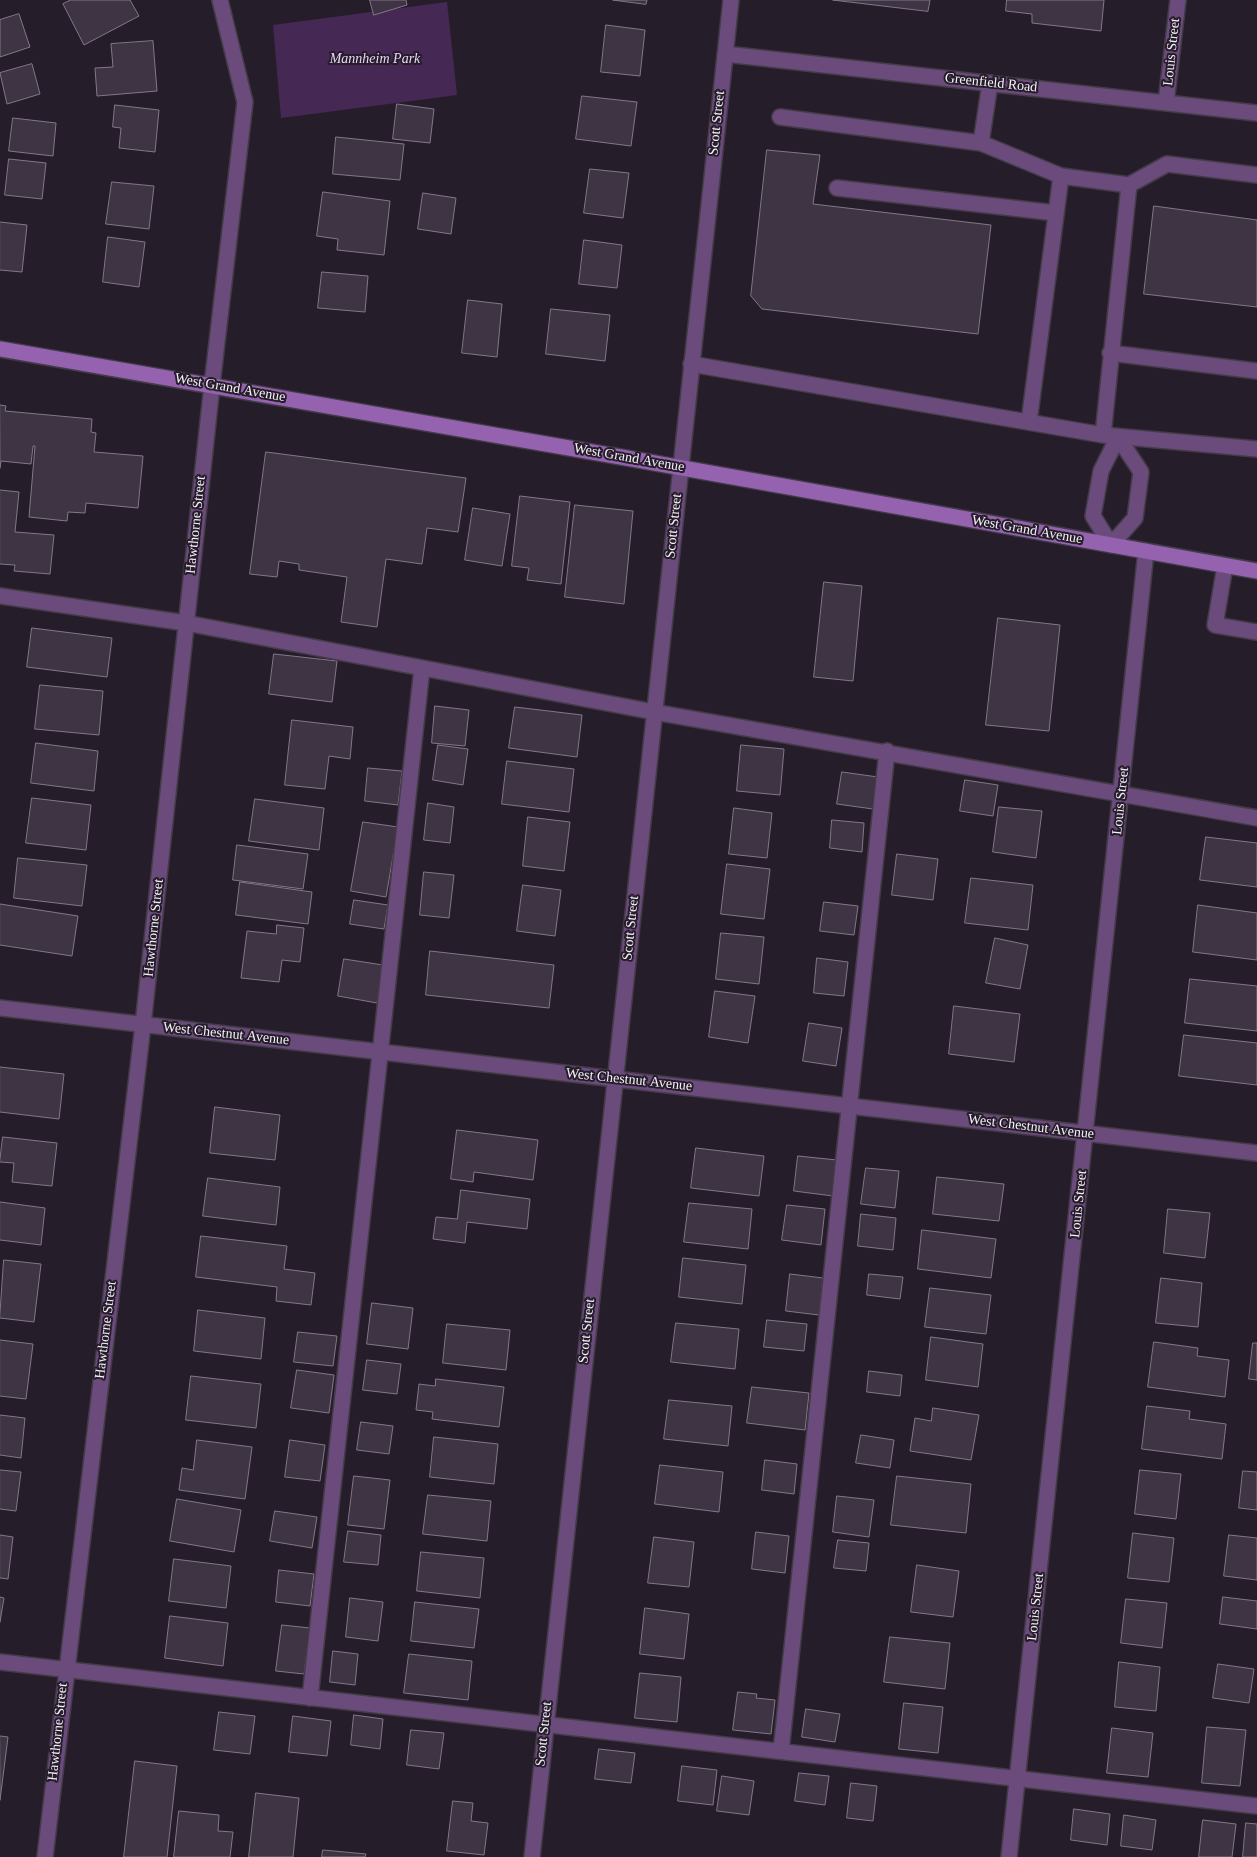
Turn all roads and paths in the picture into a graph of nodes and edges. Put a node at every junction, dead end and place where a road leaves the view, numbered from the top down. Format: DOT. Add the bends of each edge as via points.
graph roads {
  1 [pos="220,0"];
  2 [pos="731,0"];
  3 [pos="1178,0"];
  4 [pos="725,54"];
  5 [pos="990,83"];
  6 [pos="1166,103"];
  7 [pos="1257,113"];
  8 [pos="780,117"];
  9 [pos="981,143"];
  10 [pos="1257,175"];
  11 [pos="1060,176"];
  12 [pos="1129,185"];
  13 [pos="837,188"];
  14 [pos="1056,213"];
  15 [pos="0,349"];
  16 [pos="1110,353"];
  17 [pos="691,364"];
  18 [pos="1257,371"];
  19 [pos="212,384"];
  20 [pos="1029,422"];
  21 [pos="1111,436"];
  22 [pos="1257,449"];
  23 [pos="680,467"];
  24 [pos="1111,545"];
  25 [pos="1146,551"];
  26 [pos="1225,566"];
  27 [pos="1257,571"];
  28 [pos="0,596"];
  29 [pos="186,623"];
  30 [pos="1257,632"];
  31 [pos="422,668"];
  32 [pos="654,712"];
  33 [pos="887,751"];
  34 [pos="1122,794"];
  35 [pos="1257,818"];
  36 [pos="0,1008"];
  37 [pos="143,1024"];
  38 [pos="381,1052"];
  39 [pos="614,1079"];
  40 [pos="850,1106"];
  41 [pos="1086,1133"];
  42 [pos="1257,1152"];
  43 [pos="0,1662"];
  44 [pos="65,1670"];
  45 [pos="310,1698"];
  46 [pos="545,1724"];
  47 [pos="781,1751"];
  48 [pos="1018,1779"];
  49 [pos="1257,1806"];
  50 [pos="45,1857"];
  51 [pos="532,1857"];
  52 [pos="1009,1857"];
  1 -- 19 [label="street, Hawthorne Street" via="245,102"];
  2 -- 4 [label="street, Scott Street"];
  3 -- 6 [label="street, Louis Street"];
  4 -- 5 [label="street, Greenfield Road"];
  4 -- 17 [label="street, Scott Street"];
  5 -- 6 [label="street, Greenfield Road"];
  5 -- 9 [label="street"];
  6 -- 7 [label="street, Greenfield Road"];
  8 -- 9 [label="street"];
  9 -- 11 [label="street"];
  10 -- 12 [label="street" via="1167,164"];
  11 -- 12 [label="street"];
  11 -- 14 [label="street"];
  12 -- 16 [label="street"];
  13 -- 14 [label="street"];
  14 -- 20 [label="street"];
  15 -- 19 [label="main road, West Grand Avenue"];
  16 -- 18 [label="street"];
  16 -- 21 [label="street"];
  17 -- 20 [label="street"];
  17 -- 23 [label="street, Scott Street"];
  19 -- 23 [label="main road, West Grand Avenue"];
  19 -- 29 [label="street, Hawthorne Street"];
  20 -- 21 [label="street"];
  21 -- 22 [label="street"];
  21 -- 24 [label="street" via="1093,516"];
  21 -- 24 [label="street" via="1141,472 1135,518"];
  23 -- 24 [label="main road, West Grand Avenue"];
  23 -- 32 [label="street, Scott Street"];
  24 -- 25 [label="main road, West Grand Avenue"];
  25 -- 26 [label="main road, West Grand Avenue"];
  25 -- 34 [label="street, Louis Street"];
  26 -- 27 [label="main road, West Grand Avenue"];
  26 -- 30 [label="street" via="1215,625"];
  28 -- 29 [label="street"];
  29 -- 31 [label="street"];
  29 -- 37 [label="street, Hawthorne Street"];
  31 -- 32 [label="street"];
  31 -- 38 [label="street"];
  32 -- 33 [label="street"];
  32 -- 39 [label="street, Scott Street"];
  33 -- 34 [label="street"];
  33 -- 40 [label="street"];
  34 -- 35 [label="street"];
  34 -- 41 [label="street, Louis Street"];
  36 -- 37 [label="street, West Chestnut Avenue"];
  37 -- 38 [label="street, West Chestnut Avenue"];
  37 -- 44 [label="street, Hawthorne Street"];
  38 -- 39 [label="street, West Chestnut Avenue"];
  38 -- 45 [label="street"];
  39 -- 40 [label="street, West Chestnut Avenue"];
  39 -- 46 [label="street, Scott Street"];
  40 -- 41 [label="street, West Chestnut Avenue"];
  40 -- 47 [label="street"];
  41 -- 42 [label="street, West Chestnut Avenue"];
  41 -- 48 [label="street, Louis Street"];
  43 -- 44 [label="street"];
  44 -- 45 [label="street"];
  44 -- 50 [label="street, Hawthorne Street"];
  45 -- 46 [label="street"];
  46 -- 47 [label="street"];
  46 -- 51 [label="street, Scott Street"];
  47 -- 48 [label="street"];
  48 -- 49 [label="street"];
  48 -- 52 [label="street, Louis Street"];
}
